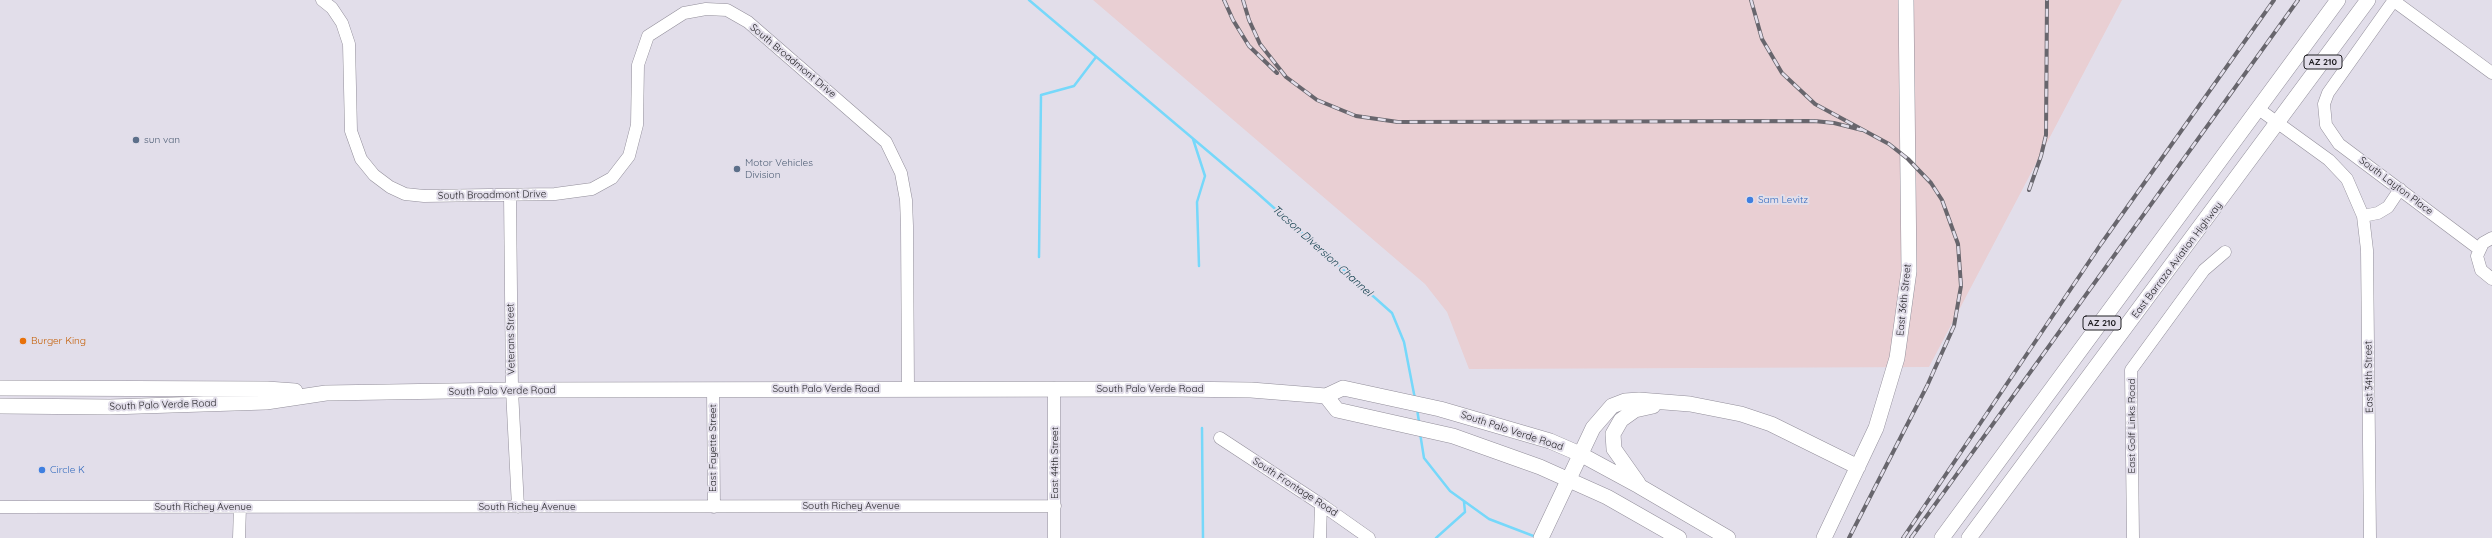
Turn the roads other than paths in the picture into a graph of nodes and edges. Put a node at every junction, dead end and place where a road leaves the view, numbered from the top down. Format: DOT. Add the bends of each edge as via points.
graph roads {
  1 [pos="322,0"];
  2 [pos="1906,0"];
  3 [pos="2338,0"];
  4 [pos="2368,0"];
  5 [pos="2394,0"];
  6 [pos="2492,73"];
  7 [pos="2260,110"];
  8 [pos="2278,124"];
  9 [pos="2400,189"];
  10 [pos="510,195"];
  11 [pos="2363,216"];
  12 [pos="2492,238"];
  13 [pos="2479,248"];
  14 [pos="2225,252"];
  15 [pos="2492,279"];
  16 [pos="0,388"];
  17 [pos="1054,388"];
  18 [pos="713,389"];
  19 [pos="908,389"];
  20 [pos="512,390"];
  21 [pos="326,393"];
  22 [pos="1326,396"];
  23 [pos="1663,402"];
  24 [pos="0,406"];
  25 [pos="1220,438"];
  26 [pos="1580,454"];
  27 [pos="1858,467"];
  28 [pos="1568,479"];
  29 [pos="1639,486"];
  30 [pos="1321,504"];
  31 [pos="1055,506"];
  32 [pos="240,507"];
  33 [pos="518,507"];
  34 [pos="714,507"];
  35 [pos="0,508"];
  36 [pos="1544,532"];
  37 [pos="1944,537"];
  38 [pos="240,538"];
  39 [pos="1054,538"];
  40 [pos="1320,538"];
  41 [pos="1369,538"];
  42 [pos="1679,538"];
  43 [pos="1728,538"];
  44 [pos="1824,538"];
  45 [pos="1969,538"];
  46 [pos="2133,538"];
  47 [pos="2370,538"];
  1 -- 10 [label="street, South Broadmont Drive" via="332,8 342,23 350,44 353,140 361,159 374,175 390,187 414,196"];
  2 -- 27 [label="main road, East 36th Street" via="1909,271 1895,365 1881,413"];
  3 -- 7 [label="main road, AZ 210"];
  4 -- 8 [label="main road, East Barraza Aviation Highway / AZ 210"];
  5 -- 6 [label="street"];
  5 -- 9 [label="street, South Layton Place" via="2328,92 2324,116 2330,133 2339,144"];
  7 -- 8 [label="street, East 34th Street"];
  7 -- 37 [label="main road, AZ 210"];
  8 -- 11 [label="street, East 34th Street" via="2329,160 2347,179"];
  8 -- 45 [label="main road, East Barraza Aviation Highway / AZ 210"];
  9 -- 11 [label="street" via="2388,207 2378,213"];
  9 -- 13 [label="street, South Layton Place"];
  10 -- 19 [label="street, South Broadmont Drive" via="555,194 592,189 612,178 629,156 637,125 638,65 648,36 684,13 706,9 727,10 748,22 867,124 886,142 901,173 907,226"];
  10 -- 20 [label="street, Veterans Street"];
  11 -- 47 [label="street, East 34th Street" via="2367,250"];
  12 -- 13 [label="street"];
  13 -- 15 [label="street" via="2478,263 2481,270"];
  14 -- 46 [label="street, East Golf Links Road" via="2204,270 2131,370"];
  16 -- 21 [label="main road, South Palo Verde Road" via="267,389"];
  17 -- 19 [label="main road, South Palo Verde Road"];
  17 -- 22 [label="main road, South Palo Verde Road" via="1251,390"];
  17 -- 31 [label="street, East 44th Street"];
  18 -- 19 [label="main road, South Palo Verde Road"];
  18 -- 20 [label="main road, South Palo Verde Road"];
  18 -- 34 [label="street, East Fayette Street"];
  20 -- 21 [label="main road, South Palo Verde Road"];
  20 -- 33 [label="street, Veterans Street"];
  21 -- 24 [label="main road, South Palo Verde Road" via="266,402 110,407"];
  22 -- 26 [label="main road, South Palo Verde Road" via="1344,388 1391,396 1550,441"];
  22 -- 28 [label="main road" via="1337,410 1452,436"];
  23 -- 26 [label="main road" via="1625,401 1612,406 1593,428"];
  23 -- 27 [label="main road" via="1717,408 1752,417"];
  23 -- 29 [label="main road" via="1635,410 1621,420 1613,434 1614,449"];
  25 -- 30 [label="street, South Frontage Road"];
  26 -- 28 [label="main road"];
  26 -- 29 [label="main road, South Palo Verde Road"];
  27 -- 44 [label="main road, East 36th Street"];
  28 -- 36 [label="main road"];
  28 -- 42 [label="main road" via="1607,497"];
  29 -- 43 [label="main road, South Palo Verde Road"];
  30 -- 40 [label="street"];
  30 -- 41 [label="street, South Frontage Road"];
  31 -- 34 [label="street, South Richey Avenue"];
  31 -- 39 [label="street, East 44th Street"];
  32 -- 33 [label="street, South Richey Avenue"];
  32 -- 35 [label="street, South Richey Avenue"];
  32 -- 38 [label="street"];
  33 -- 34 [label="street, South Richey Avenue"];
}
